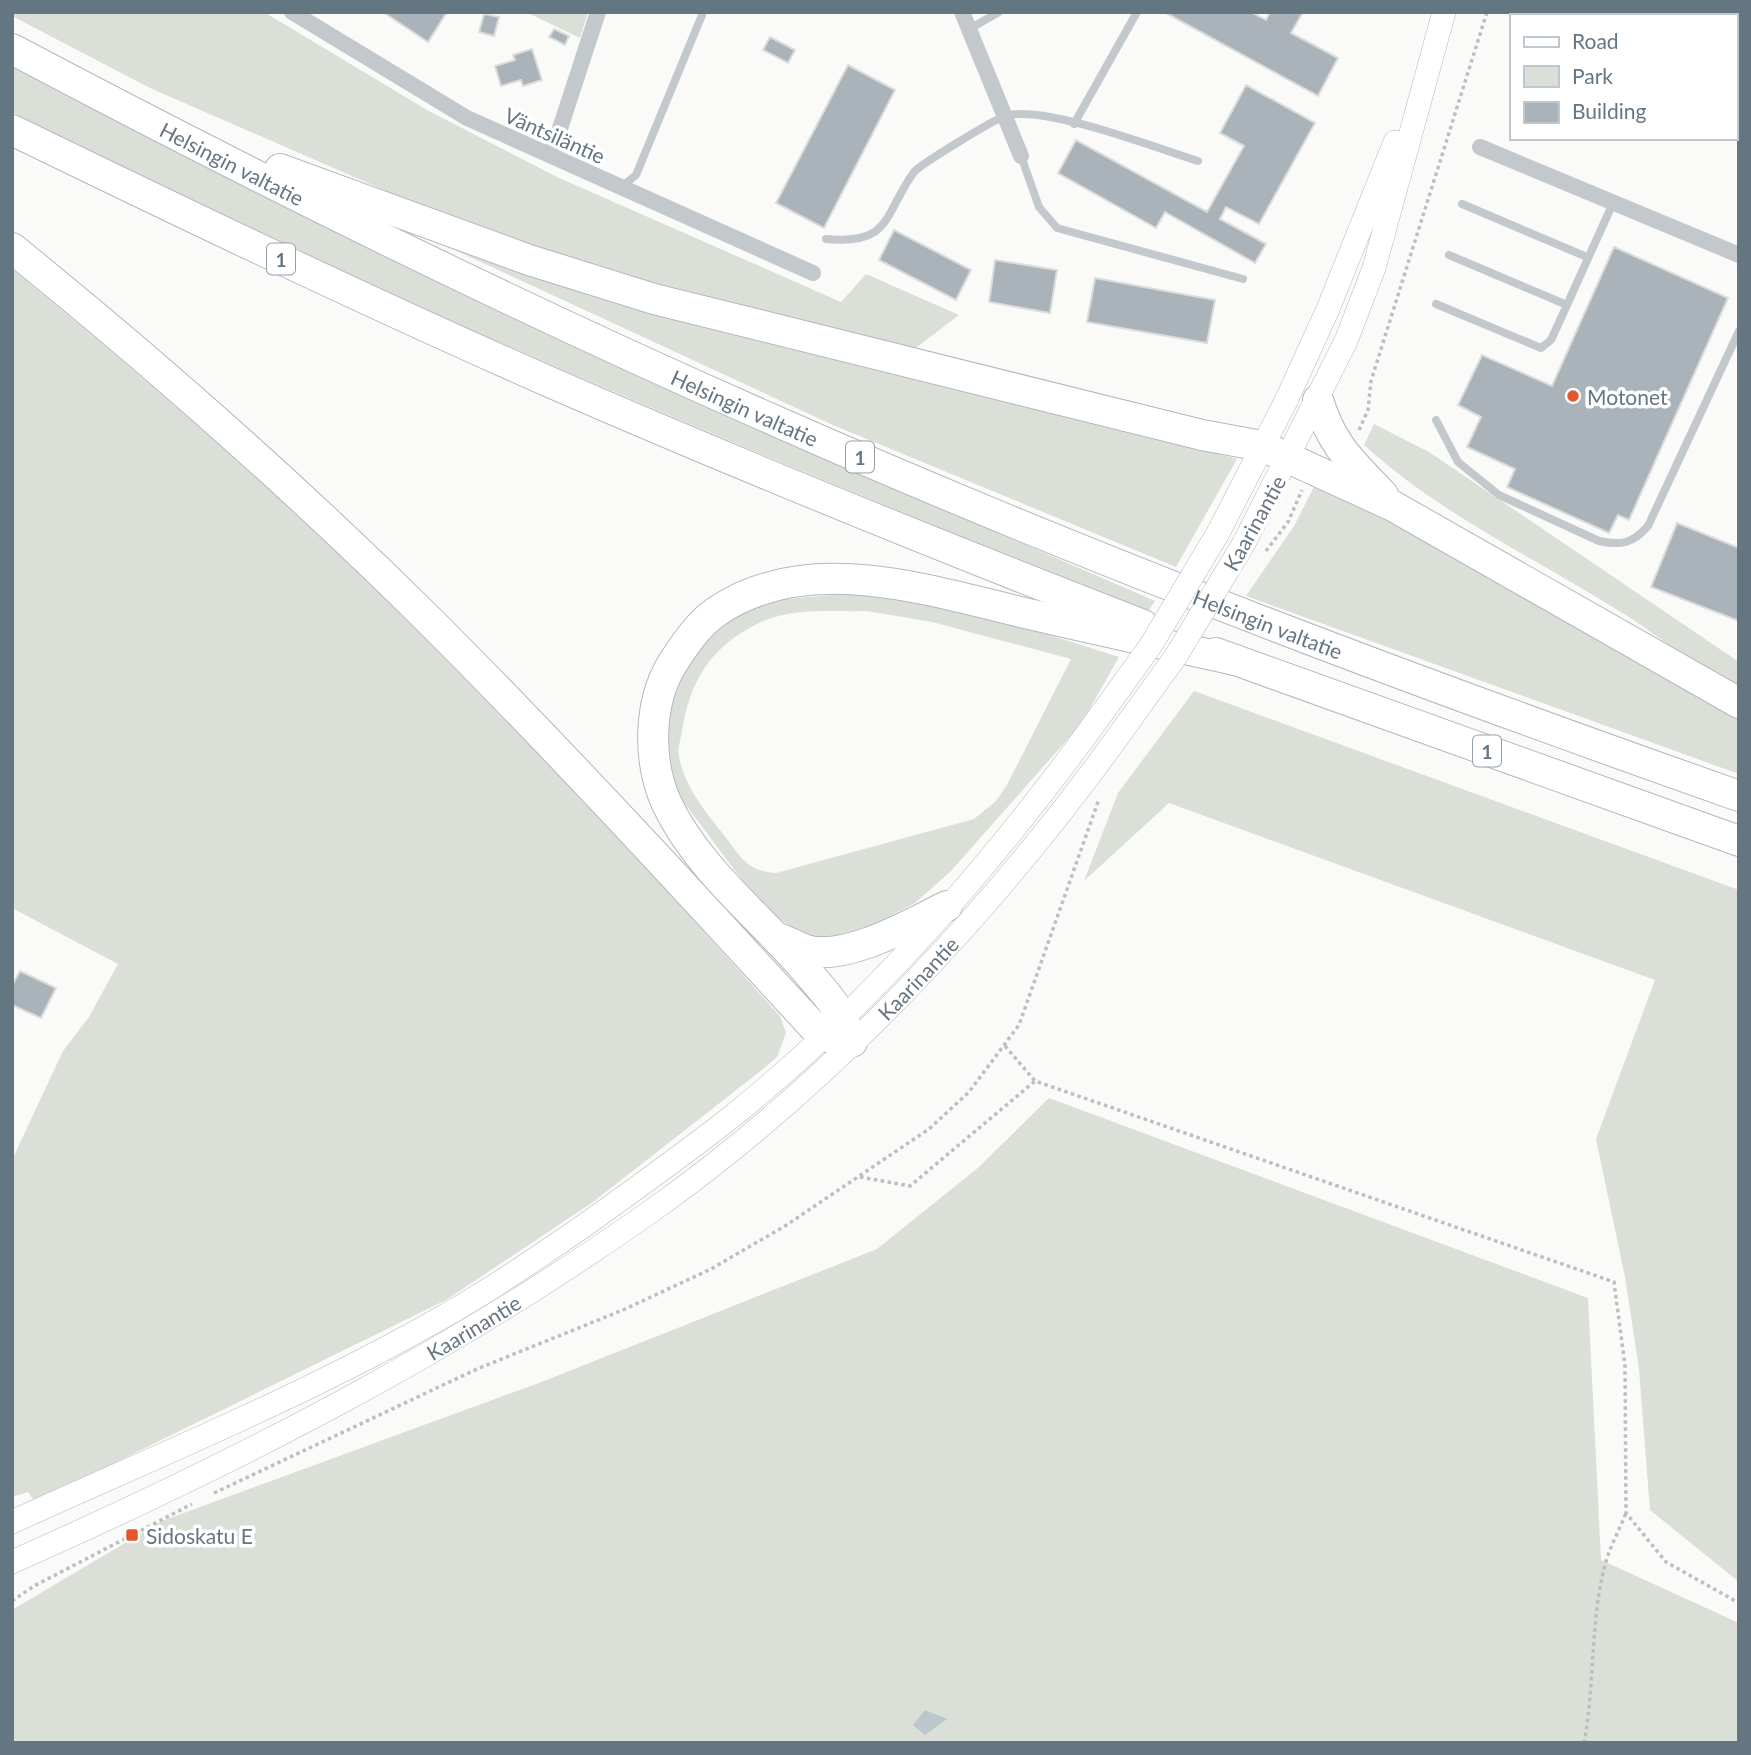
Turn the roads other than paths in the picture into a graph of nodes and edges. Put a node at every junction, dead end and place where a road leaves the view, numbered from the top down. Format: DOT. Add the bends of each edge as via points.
graph roads {
  1 [pos="292,12"];
  2 [pos="598,12"];
  3 [pos="962,12"];
  4 [pos="999,12"];
  5 [pos="1137,12"];
  6 [pos="1444,12"];
  7 [pos="702,15"];
  8 [pos="971,28"];
  9 [pos="1435,41"];
  10 [pos="12,49"];
  11 [pos="1006,116"];
  12 [pos="148,121"];
  13 [pos="1074,124"];
  14 [pos="12,130"];
  15 [pos="1480,147"];
  16 [pos="551,156"];
  17 [pos="1021,156"];
  18 [pos="1198,161"];
  19 [pos="620,188"];
  20 [pos="1613,203"];
  21 [pos="1462,204"];
  22 [pos="826,239"];
  23 [pos="12,248"];
  24 [pos="1449,255"];
  25 [pos="1739,256"];
  26 [pos="1587,257"];
  27 [pos="813,273"];
  28 [pos="1243,279"];
  29 [pos="1436,304"];
  30 [pos="1567,305"];
  31 [pos="1739,331"];
  32 [pos="1318,400"];
  33 [pos="1436,419"];
  34 [pos="1262,446"];
  35 [pos="1301,462"];
  36 [pos="1393,506"];
  37 [pos="1235,660"];
  38 [pos="1739,703"];
  39 [pos="1739,796"];
  40 [pos="1739,841"];
  41 [pos="947,906"];
  42 [pos="777,937"];
  43 [pos="848,1028"];
  44 [pos="822,1036"];
  45 [pos="12,1522"];
  46 [pos="12,1562"];
  1 -- 16 [label="street, Väntsiläntie" via="467,118"];
  2 -- 16 [label="street"];
  3 -- 8 [label="street"];
  4 -- 8 [label="lane"];
  5 -- 13 [label="lane"];
  6 -- 9 [label="main road, Kaarinantie"];
  7 -- 19 [label="lane" via="636,175"];
  8 -- 11 [label="street"];
  9 -- 32 [label="main road, Kaarinantie" via="1374,268"];
  9 -- 34 [label="main road, Kaarinantie" via="1328,309"];
  10 -- 12 [label="highway, Helsingin valtatie / 1"];
  11 -- 13 [label="lane" via="1039,116"];
  11 -- 17 [label="street"];
  11 -- 22 [label="lane" via="916,170 884,228 852,242"];
  12 -- 34 [label="highway" via="529,260 654,299"];
  12 -- 39 [label="highway, Helsingin valtatie / 1" via="397,245 779,423 1239,612"];
  13 -- 18 [label="lane"];
  14 -- 37 [label="highway, 1" via="553,383 1013,574"];
  15 -- 20 [label="street"];
  16 -- 19 [label="street, Väntsiläntie"];
  17 -- 28 [label="lane" via="1039,207 1058,228"];
  19 -- 27 [label="street, Väntsiläntie"];
  20 -- 25 [label="street"];
  20 -- 26 [label="lane"];
  21 -- 26 [label="lane"];
  23 -- 44 [label="highway" via="201,407 432,623"];
  24 -- 30 [label="lane"];
  26 -- 30 [label="lane"];
  29 -- 30 [label="lane" via="1541,348 1551,340"];
  31 -- 33 [label="lane" via="1648,526 1635,540 1617,545 1599,541 1499,495 1458,462"];
  32 -- 35 [label="main road, Kaarinantie"];
  32 -- 36 [label="highway" via="1337,447"];
  34 -- 35 [label="highway"];
  34 -- 41 [label="main road, Kaarinantie, bridge" via="1218,533 1151,645 1010,834"];
  35 -- 36 [label="highway"];
  35 -- 43 [label="main road, Kaarinantie, bridge" via="1244,543 1176,656 1029,854 942,953"];
  36 -- 38 [label="highway"];
  37 -- 40 [label="highway, 1"];
  37 -- 42 [label="highway" via="901,584 811,580 761,590 715,612 669,669 659,699 653,755 658,782 684,832 726,885"];
  41 -- 42 [label="highway" via="854,947 807,951"];
  41 -- 43 [label="main road, Kaarinantie"];
  42 -- 43 [label="highway"];
  43 -- 44 [label="highway"];
  43 -- 46 [label="main road, Kaarinantie" via="750,1134 653,1211 535,1290 366,1391 275,1439"];
  44 -- 45 [label="main road, Kaarinantie" via="732,1116 635,1190 520,1270 439,1319 263,1409"];
}
